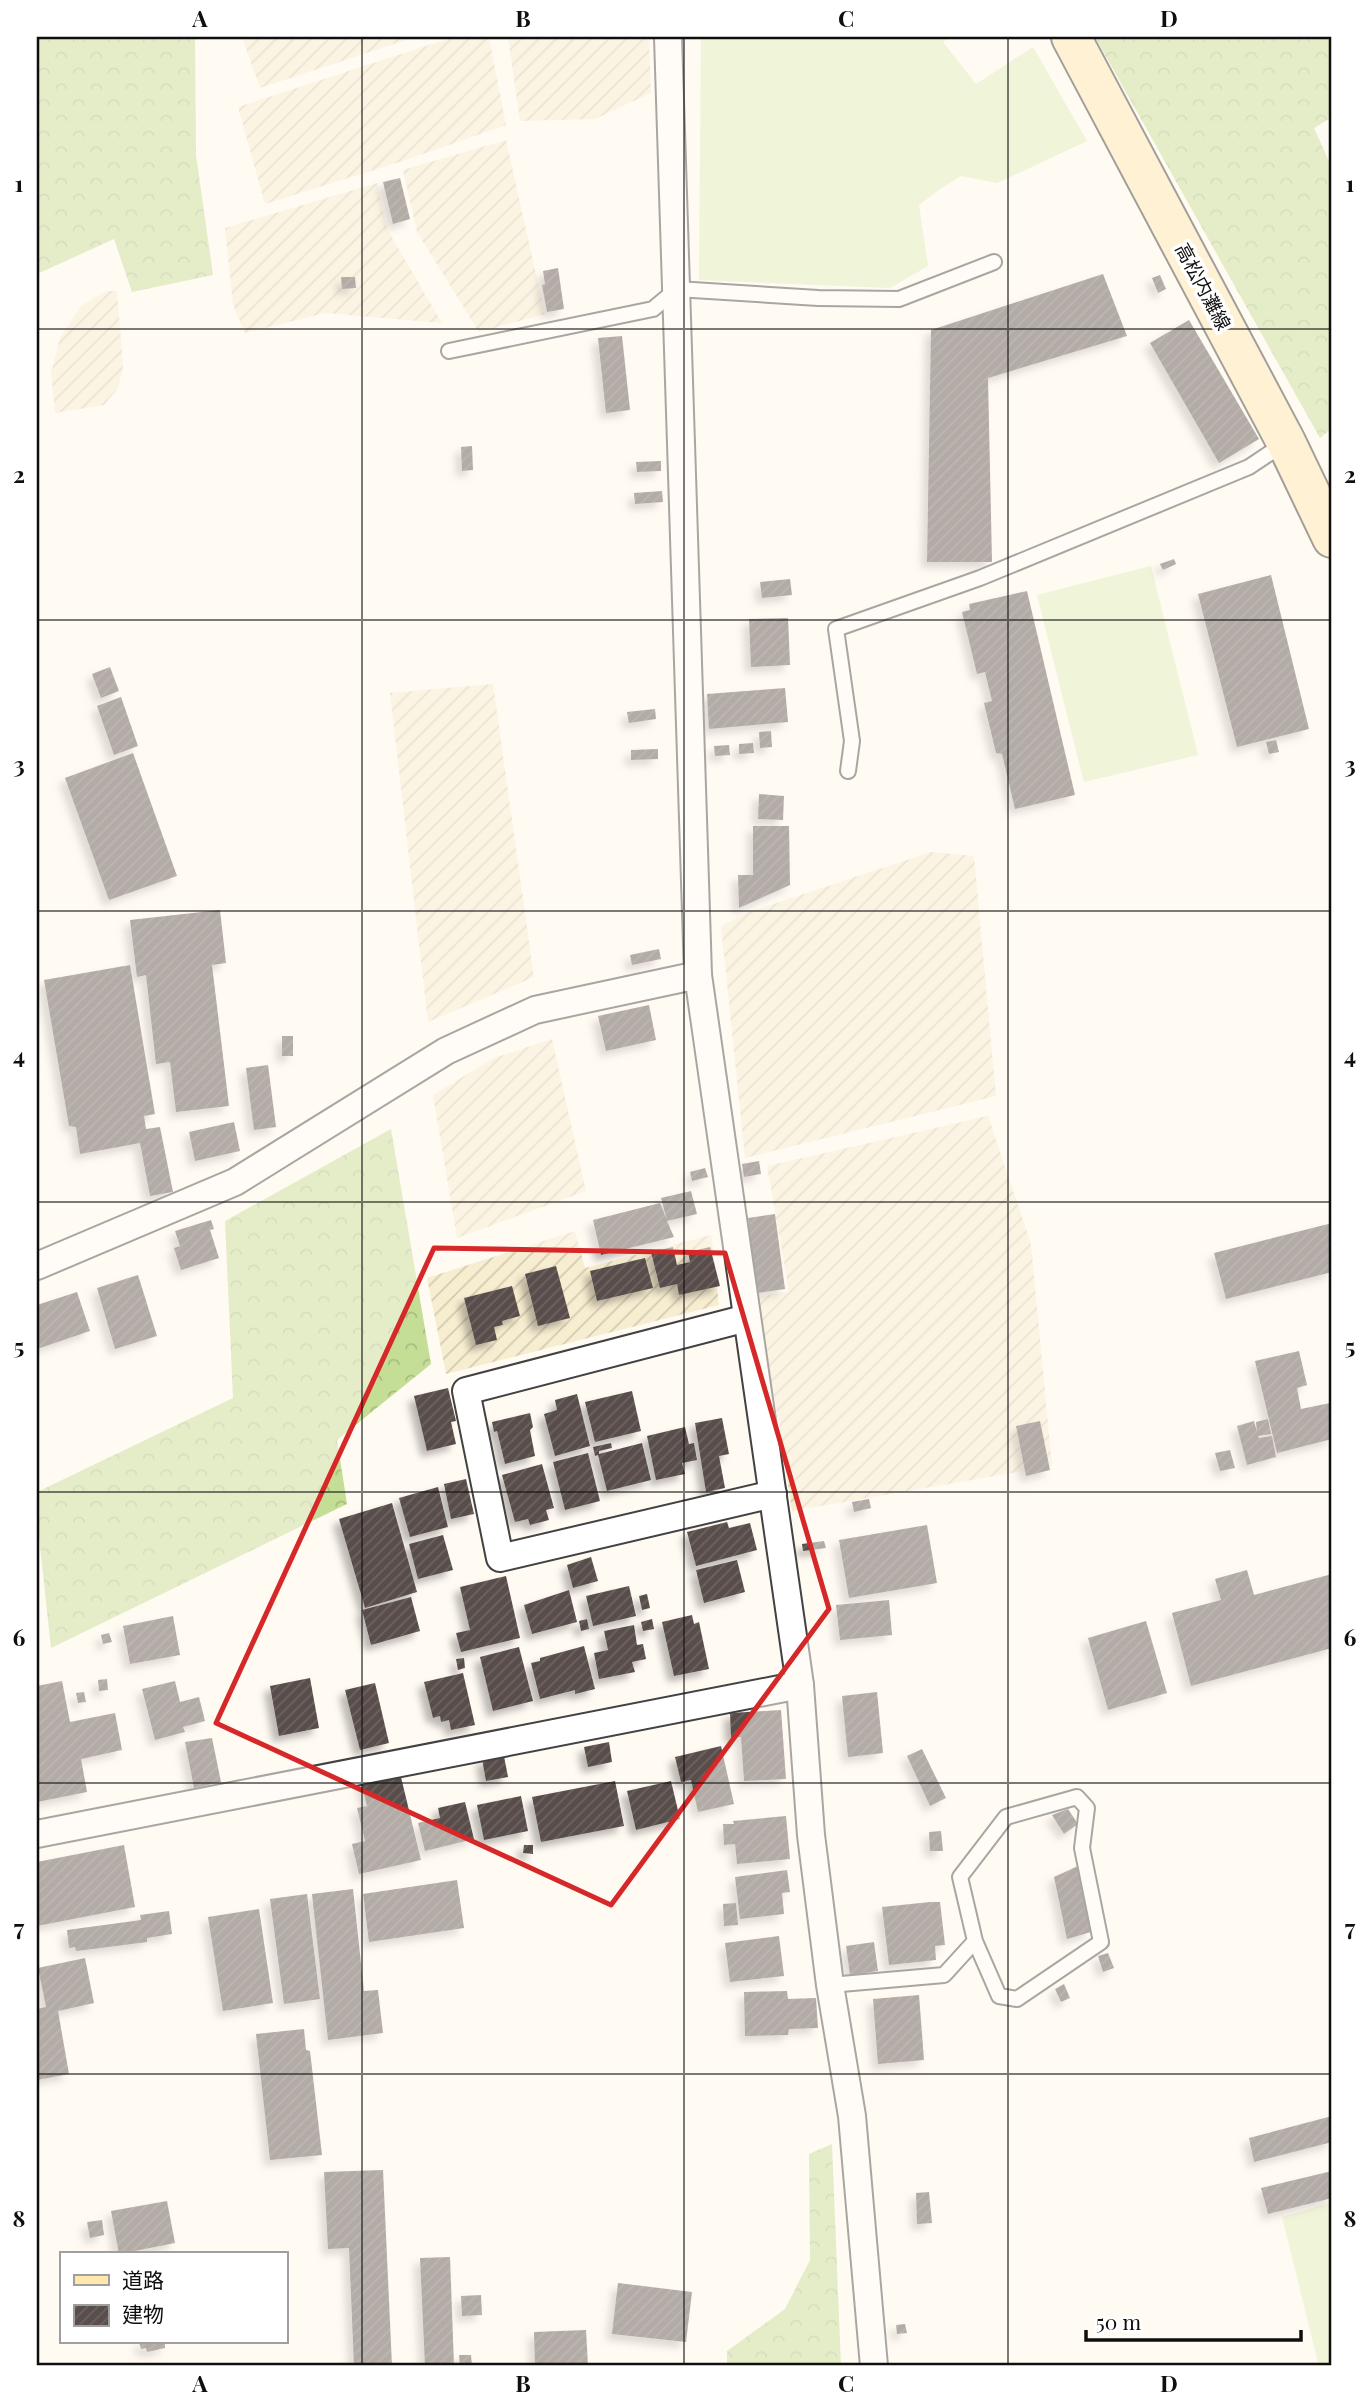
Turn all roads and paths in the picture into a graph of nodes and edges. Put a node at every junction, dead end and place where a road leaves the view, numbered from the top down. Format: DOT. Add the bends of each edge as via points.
graph roads {
  1 [pos="668,37"];
  2 [pos="1071,37"];
  3 [pos="994,262"];
  4 [pos="677,289"];
  5 [pos="449,351"];
  6 [pos="1286,442"];
  7 [pos="1332,538"];
  8 [pos="848,771"];
  9 [pos="698,975"];
  10 [pos="37,1266"];
  11 [pos="747,1318"];
  12 [pos="773,1494"];
  13 [pos="800,1685"];
  14 [pos="37,1833"];
  15 [pos="975,1941"];
  16 [pos="830,1985"];
  17 [pos="874,2366"];
  1 -- 4 [label="street"];
  2 -- 6 [label="main road, 高松内灘線"];
  3 -- 4 [label="lane" via="900,299"];
  4 -- 5 [label="lane" via="653,309"];
  4 -- 9 [label="street"];
  6 -- 7 [label="main road, 高松内灘線"];
  6 -- 8 [label="lane" via="1249,467 980,578 836,629 852,741"];
  9 -- 10 [label="street" via="535,1010 446,1051 235,1182"];
  9 -- 11 [label="street"];
  11 -- 12 [label="street"];
  11 -- 12 [label="street" via="466,1391 500,1558"];
  12 -- 13 [label="street"];
  13 -- 14 [label="street"];
  13 -- 16 [label="street" via="811,1836"];
  15 -- 15 [label="lane" via="960,1877 1006,1817 1077,1797 1087,1808 1083,1848 1101,1942 1017,1999 999,1996"];
  15 -- 16 [label="lane" via="944,1975"];
  16 -- 17 [label="street" via="852,2116"];
}
